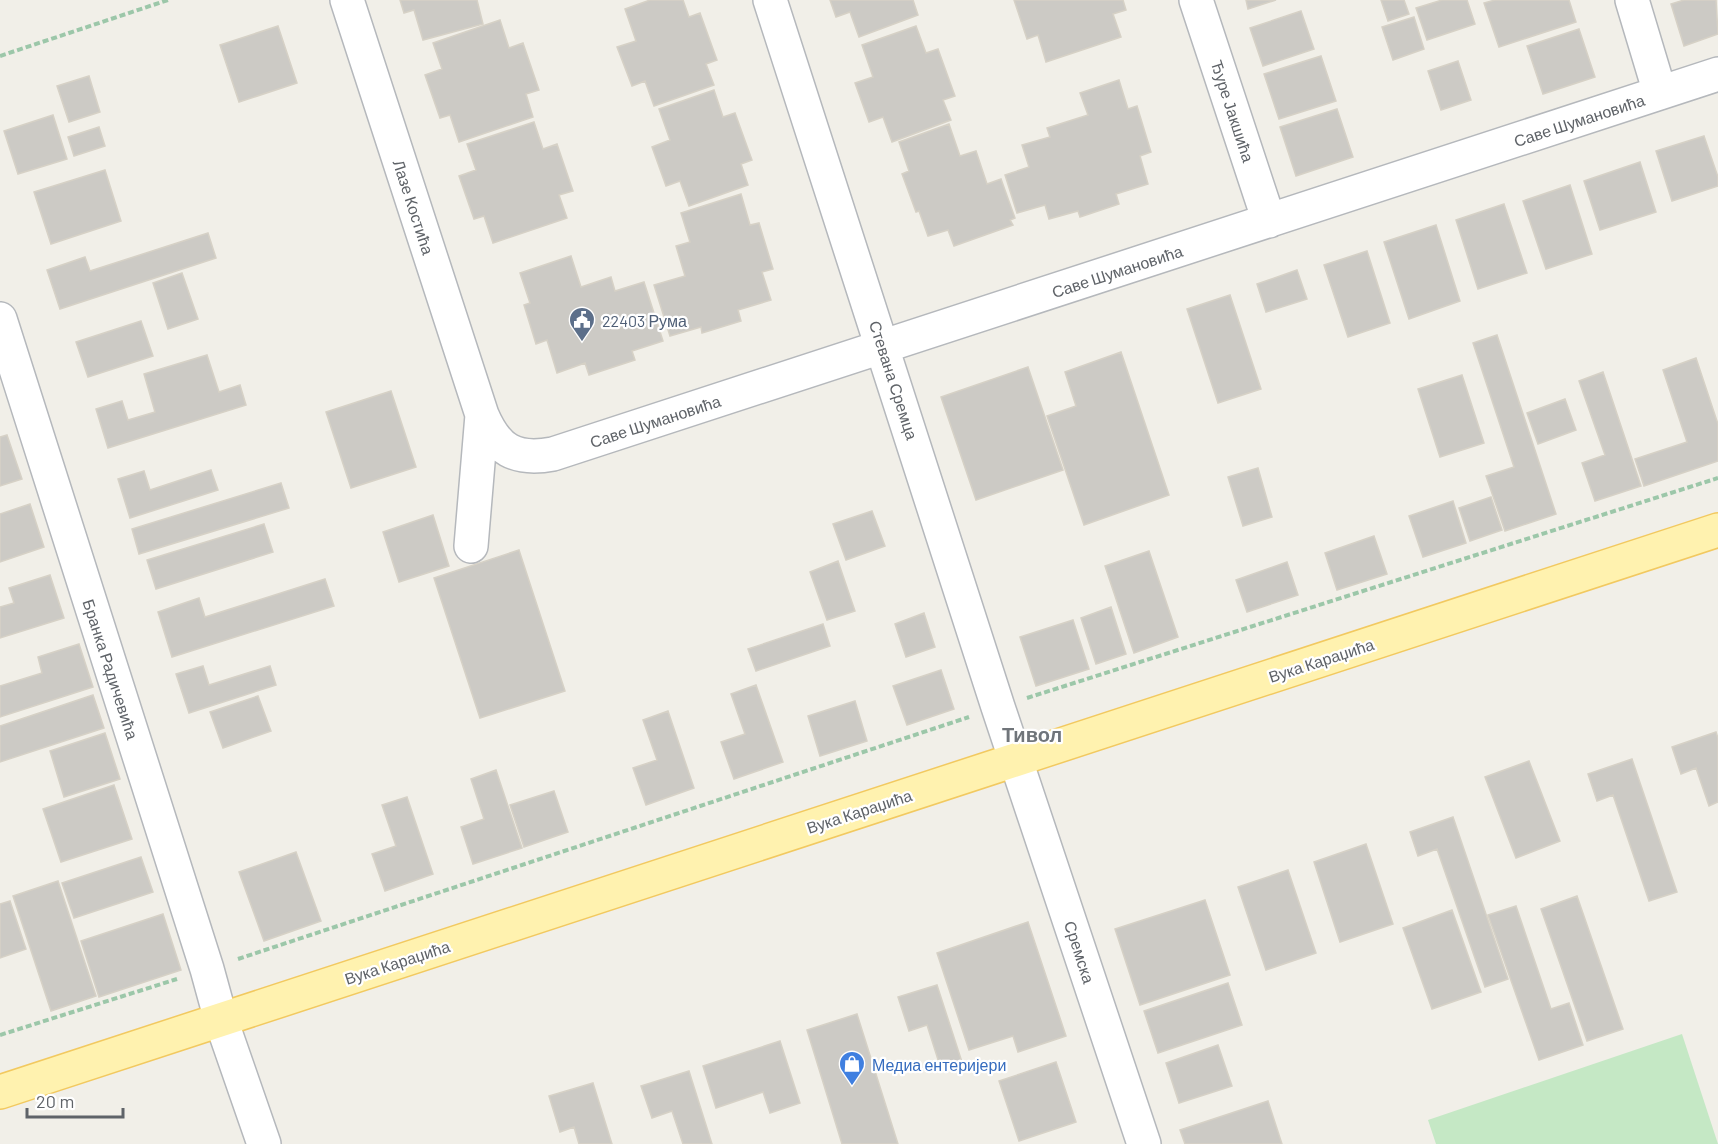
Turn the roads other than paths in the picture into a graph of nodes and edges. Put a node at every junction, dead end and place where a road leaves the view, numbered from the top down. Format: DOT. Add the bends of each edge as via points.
graph roads {
  1 [pos="347,0"];
  2 [pos="770,0"];
  3 [pos="1196,0"];
  4 [pos="1632,0"];
  5 [pos="1718,74"];
  6 [pos="1660,93"];
  7 [pos="1269,221"];
  8 [pos="0,319"];
  9 [pos="883,347"];
  10 [pos="482,415"];
  11 [pos="515,453"];
  12 [pos="1718,530"];
  13 [pos="471,546"];
  14 [pos="1016,760"];
  15 [pos="221,1020"];
  16 [pos="0,1092"];
  17 [pos="264,1144"];
  18 [pos="1144,1144"];
  1 -- 10 [label="street, Лазе Костића"];
  2 -- 9 [label="street, Стевана Сремца"];
  3 -- 7 [label="street, Ђуре Јакшића"];
  4 -- 6 [label="street"];
  5 -- 6 [label="street, Саве Шумановића"];
  6 -- 7 [label="street, Саве Шумановића"];
  7 -- 9 [label="street, Саве Шумановића"];
  8 -- 15 [label="street, Бранка Радичевића"];
  9 -- 11 [label="street, Саве Шумановића" via="553,454 535,457"];
  9 -- 14 [label="street, Стевана Сремца"];
  10 -- 11 [label="street, Лазе Костића" via="490,433"];
  10 -- 13 [label="street, Лазе Костића"];
  12 -- 14 [label="main road, Вука Караџића"];
  14 -- 15 [label="main road, Вука Караџића"];
  14 -- 18 [label="street, Сремска"];
  15 -- 16 [label="main road, Вука Караџића"];
  15 -- 17 [label="street, Бранка Радичевића"];
}
